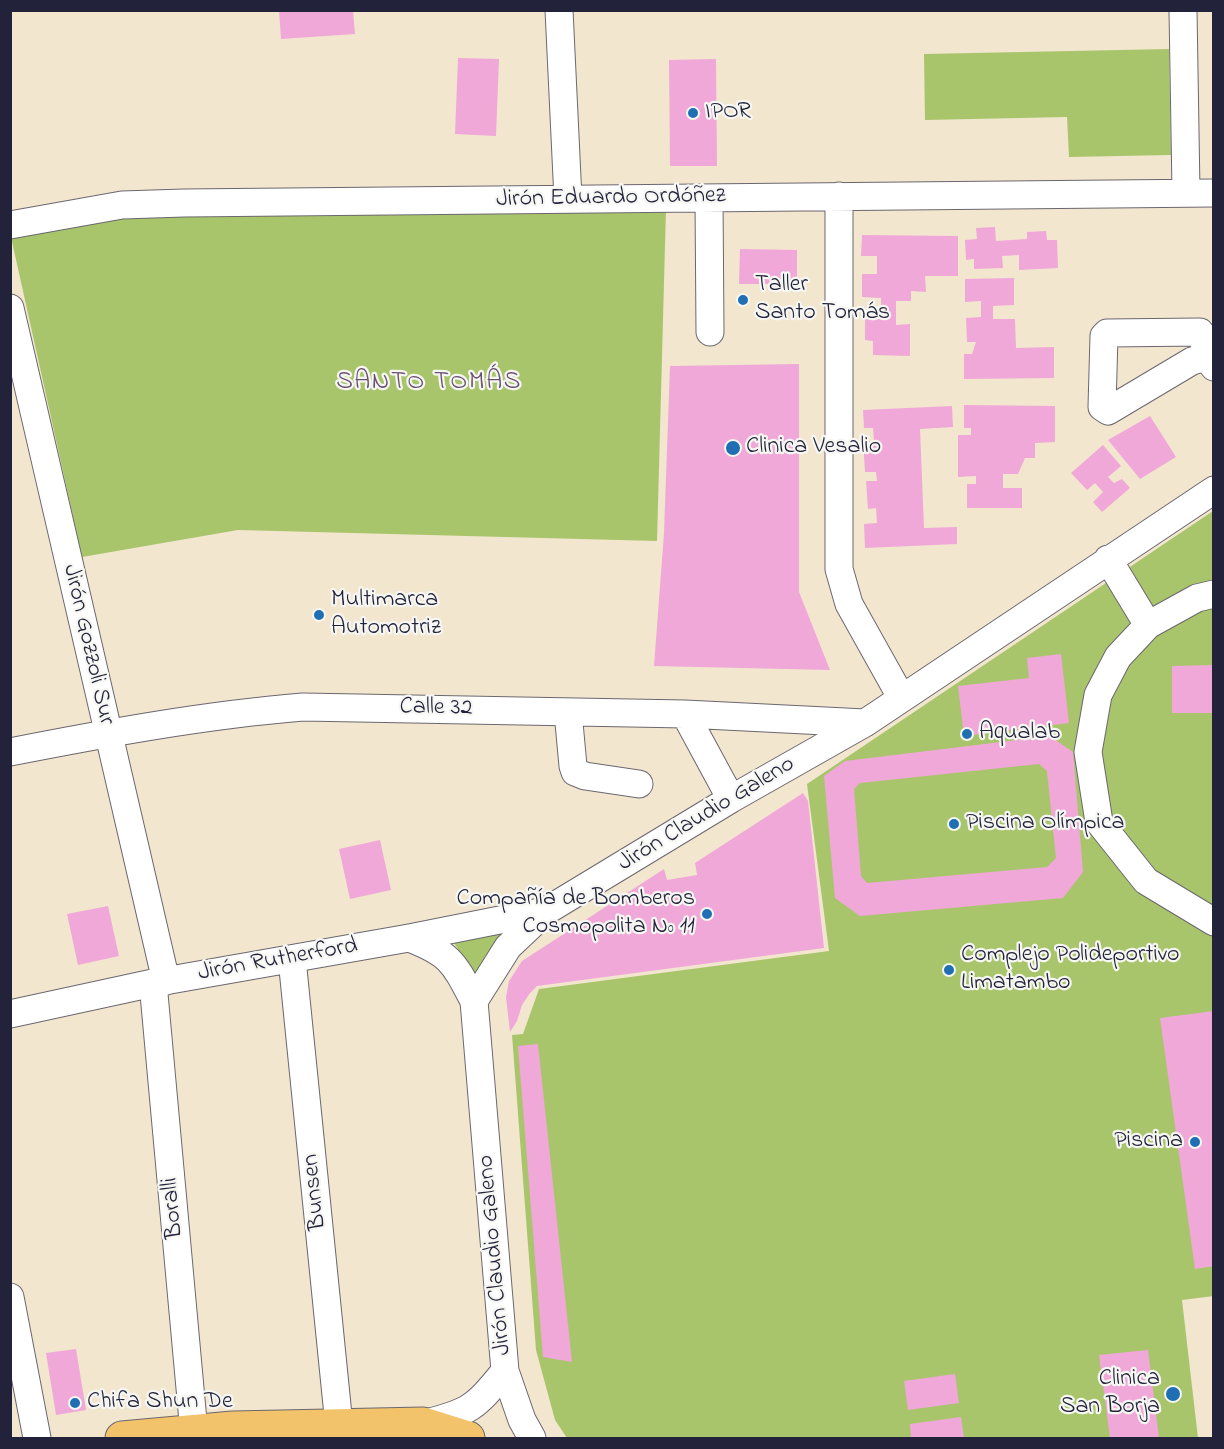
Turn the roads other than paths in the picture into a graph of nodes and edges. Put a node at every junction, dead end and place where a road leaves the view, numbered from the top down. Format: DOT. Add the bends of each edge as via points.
graph roads {
  1 [pos="559,10"];
  2 [pos="1183,10"];
  3 [pos="1186,192"];
  4 [pos="1214,193"];
  5 [pos="839,196"];
  6 [pos="709,198"];
  7 [pos="568,199"];
  8 [pos="10,225"];
  9 [pos="10,308"];
  10 [pos="710,332"];
  11 [pos="1214,490"];
  12 [pos="1108,559"];
  13 [pos="1214,594"];
  14 [pos="1148,625"];
  15 [pos="901,697"];
  16 [pos="568,712"];
  17 [pos="685,714"];
  18 [pos="864,723"];
  19 [pos="108,733"];
  20 [pos="10,752"];
  21 [pos="639,784"];
  22 [pos="731,799"];
  23 [pos="546,911"];
  24 [pos="1214,922"];
  25 [pos="409,938"];
  26 [pos="292,959"];
  27 [pos="160,982"];
  28 [pos="474,1000"];
  29 [pos="10,1014"];
  30 [pos="10,1297"];
  31 [pos="505,1371"];
  32 [pos="423,1424"];
  33 [pos="339,1425"];
  34 [pos="194,1432"];
  35 [pos="37,1438"];
  36 [pos="132,1438"];
  37 [pos="468,1438"];
  38 [pos="532,1438"];
  1 -- 7 [label="street"];
  2 -- 3 [label="street"];
  3 -- 4 [label="street, Jirón Eduardo Ordóñez"];
  3 -- 5 [label="street, Jirón Eduardo Ordóñez"];
  5 -- 6 [label="street, Jirón Eduardo Ordóñez"];
  5 -- 15 [label="street" via="839,568 849,604"];
  6 -- 7 [label="street, Jirón Eduardo Ordóñez"];
  6 -- 10 [label="street"];
  7 -- 8 [label="street, Jirón Eduardo Ordóñez" via="122,205"];
  9 -- 19 [label="street, Jirón Gozzoli Sur"];
  11 -- 12 [label="street, Jirón Claudio Galeno"];
  12 -- 14 [label="street"];
  12 -- 15 [label="street, Jirón Claudio Galeno"];
  13 -- 14 [label="street" via="1197,598"];
  14 -- 24 [label="street" via="1118,657 1098,695 1088,752 1099,822 1146,881"];
  15 -- 18 [label="street, Jirón Claudio Galeno"];
  16 -- 17 [label="street, Calle 32"];
  16 -- 19 [label="street, Calle 32" via="303,707"];
  16 -- 21 [label="street" via="575,772 585,777"];
  17 -- 18 [label="street, Calle 32"];
  17 -- 22 [label="street"];
  18 -- 22 [label="street, Jirón Claudio Galeno"];
  19 -- 20 [label="street, Calle 32"];
  19 -- 27 [label="street, Jirón Gozzoli Sur"];
  22 -- 23 [label="street, Jirón Claudio Galeno"];
  23 -- 25 [label="street, Jirón Rutherford"];
  23 -- 28 [label="street, Jirón Claudio Galeno" via="508,947"];
  25 -- 26 [label="street, Jirón Rutherford"];
  25 -- 28 [label="street" via="446,957"];
  26 -- 27 [label="street, Jirón Rutherford"];
  26 -- 33 [label="street, Bunsen"];
  27 -- 29 [label="street, Jirón Rutherford"];
  27 -- 34 [label="street, Boralli"];
  28 -- 31 [label="street, Jirón Claudio Galeno"];
  30 -- 35 [label="street"];
  31 -- 32 [label="street, Jirón Claudio Galeno" via="468,1411"];
  31 -- 38 [label="street, Jirón Claudio Galeno"];
  32 -- 33 [label="main road"];
  32 -- 37 [label="main road"];
  33 -- 34 [label="main road"];
  34 -- 36 [label="main road"];
}
